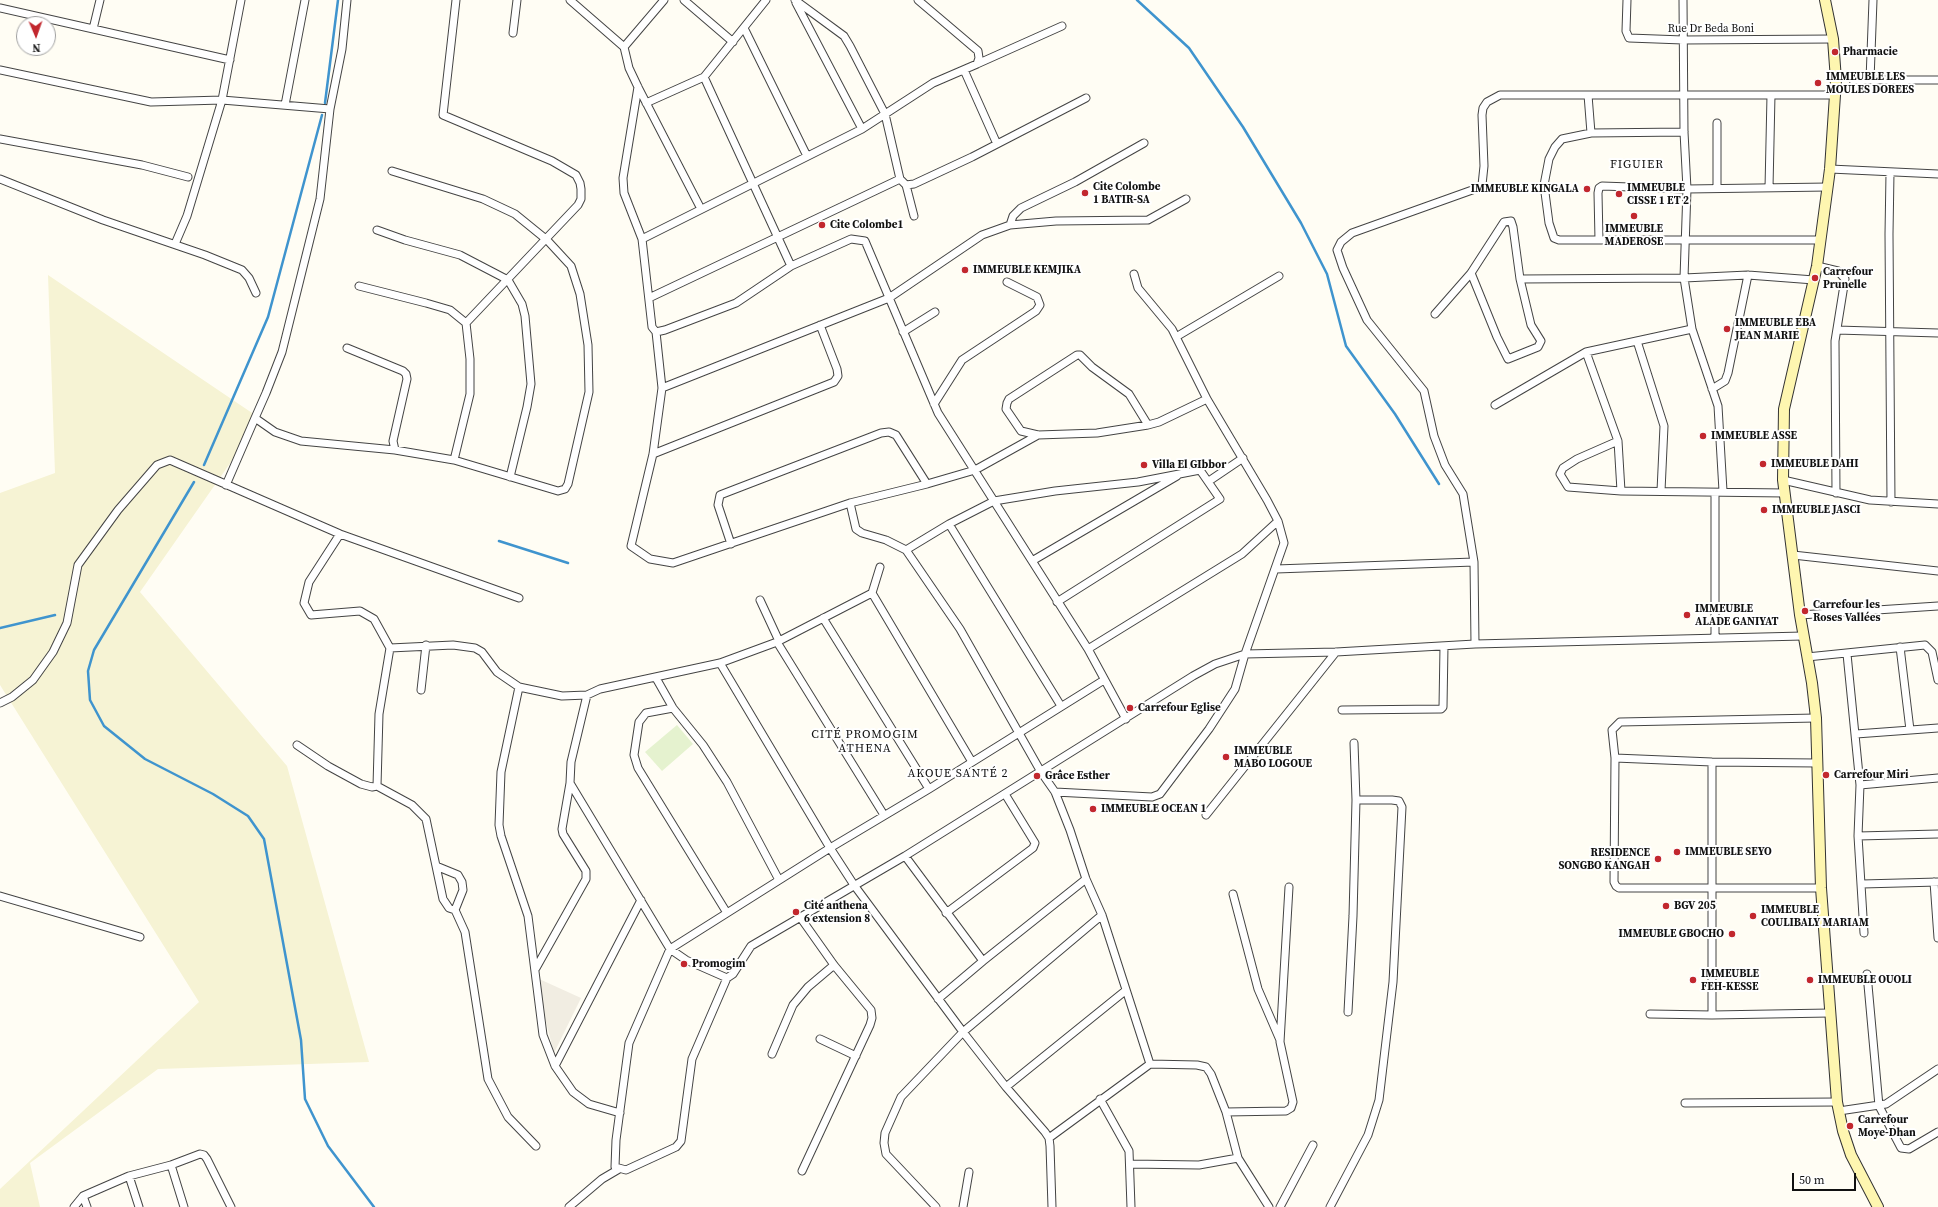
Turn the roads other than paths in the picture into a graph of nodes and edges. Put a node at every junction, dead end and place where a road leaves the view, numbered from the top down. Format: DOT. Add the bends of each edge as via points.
graph roads {
  1 [pos="100,0"];
  2 [pos="241,0"];
  3 [pos="306,0"];
  4 [pos="347,0"];
  5 [pos="456,0"];
  6 [pos="517,0"];
  7 [pos="570,0"];
  8 [pos="664,0"];
  9 [pos="684,0"];
  10 [pos="766,0"];
  11 [pos="794,0"];
  12 [pos="918,0"];
  13 [pos="1626,0"];
  14 [pos="1683,0"];
  15 [pos="1825,0"];
  16 [pos="1873,0"];
  17 [pos="0,8"];
  18 [pos="1062,26"];
  19 [pos="744,28"];
  20 [pos="93,29"];
  21 [pos="512,33"];
  22 [pos="1833,39"];
  23 [pos="1683,40"];
  24 [pos="733,42"];
  25 [pos="624,47"];
  26 [pos="230,60"];
  27 [pos="977,64"];
  28 [pos="0,70"];
  29 [pos="964,70"];
  30 [pos="704,77"];
  31 [pos="1853,80"];
  32 [pos="1870,80"];
  33 [pos="1938,80"];
  34 [pos="638,87"];
  35 [pos="1588,95"];
  36 [pos="1684,95"];
  37 [pos="1771,95"];
  38 [pos="1836,95"];
  39 [pos="1086,98"];
  40 [pos="222,100"];
  41 [pos="646,103"];
  42 [pos="285,105"];
  43 [pos="330,109"];
  44 [pos="884,114"];
  45 [pos="1717,123"];
  46 [pos="862,129"];
  47 [pos="1684,132"];
  48 [pos="1591,133"];
  49 [pos="0,139"];
  50 [pos="1144,142"];
  51 [pos="997,144"];
  52 [pos="807,156"];
  53 [pos="1830,169"];
  54 [pos="392,171"];
  55 [pos="1890,173"];
  56 [pos="1938,174"];
  57 [pos="188,177"];
  58 [pos="0,179"];
  59 [pos="900,179"];
  60 [pos="753,183"];
  61 [pos="906,185"];
  62 [pos="1828,187"];
  63 [pos="1717,188"];
  64 [pos="1769,188"];
  65 [pos="1687,189"];
  66 [pos="1186,199"];
  67 [pos="701,209"];
  68 [pos="914,216"];
  69 [pos="1010,225"];
  70 [pos="377,230"];
  71 [pos="778,237"];
  72 [pos="642,239"];
  73 [pos="547,240"];
  74 [pos="1599,240"];
  75 [pos="1684,240"];
  76 [pos="1820,240"];
  77 [pos="175,244"];
  78 [pos="791,266"];
  79 [pos="1817,266"];
  80 [pos="1471,273"];
  81 [pos="1134,274"];
  82 [pos="1748,275"];
  83 [pos="1279,276"];
  84 [pos="1684,278"];
  85 [pos="1520,279"];
  86 [pos="508,280"];
  87 [pos="1814,280"];
  88 [pos="1007,282"];
  89 [pos="359,286"];
  90 [pos="256,293"];
  91 [pos="649,298"];
  92 [pos="888,298"];
  93 [pos="935,312"];
  94 [pos="1435,314"];
  95 [pos="466,323"];
  96 [pos="820,325"];
  97 [pos="1692,328"];
  98 [pos="1837,330"];
  99 [pos="656,332"];
  100 [pos="903,332"];
  101 [pos="1890,332"];
  102 [pos="1938,333"];
  103 [pos="1176,337"];
  104 [pos="1637,341"];
  105 [pos="347,348"];
  106 [pos="1586,352"];
  107 [pos="662,388"];
  108 [pos="1712,389"];
  109 [pos="1207,399"];
  110 [pos="934,404"];
  111 [pos="1496,405"];
  112 [pos="255,418"];
  113 [pos="1148,425"];
  114 [pos="1038,435"];
  115 [pos="1618,441"];
  116 [pos="394,450"];
  117 [pos="653,454"];
  118 [pos="1243,458"];
  119 [pos="454,460"];
  120 [pos="975,470"];
  121 [pos="1182,473"];
  122 [pos="510,477"];
  123 [pos="1783,480"];
  124 [pos="1209,481"];
  125 [pos="927,484"];
  126 [pos="226,485"];
  127 [pos="1621,491"];
  128 [pos="1661,491"];
  129 [pos="1723,491"];
  130 [pos="1715,493"];
  131 [pos="1785,493"];
  132 [pos="1836,493"];
  133 [pos="994,501"];
  134 [pos="1891,502"];
  135 [pos="850,503"];
  136 [pos="1938,504"];
  137 [pos="1278,521"];
  138 [pos="949,524"];
  139 [pos="340,534"];
  140 [pos="731,544"];
  141 [pos="906,550"];
  142 [pos="1793,555"];
  143 [pos="1032,561"];
  144 [pos="1474,562"];
  145 [pos="880,566"];
  146 [pos="1276,569"];
  147 [pos="1938,571"];
  148 [pos="872,594"];
  149 [pos="519,598"];
  150 [pos="760,600"];
  151 [pos="1057,602"];
  152 [pos="1938,606"];
  153 [pos="1800,616"];
  154 [pos="823,618"];
  155 [pos="1803,636"];
  156 [pos="1715,637"];
  157 [pos="778,641"];
  158 [pos="1475,644"];
  159 [pos="426,646"];
  160 [pos="1444,646"];
  161 [pos="1900,647"];
  162 [pos="390,648"];
  163 [pos="1088,649"];
  164 [pos="1336,652"];
  165 [pos="1245,654"];
  166 [pos="1847,654"];
  167 [pos="1806,657"];
  168 [pos="720,663"];
  169 [pos="656,678"];
  170 [pos="1104,680"];
  171 [pos="1938,680"];
  172 [pos="519,687"];
  173 [pos="421,690"];
  174 [pos="587,695"];
  175 [pos="0,703"];
  176 [pos="1061,706"];
  177 [pos="673,708"];
  178 [pos="1342,710"];
  179 [pos="1816,718"];
  180 [pos="1126,719"];
  181 [pos="1938,728"];
  182 [pos="1910,730"];
  183 [pos="1020,733"];
  184 [pos="1856,734"];
  185 [pos="1354,743"];
  186 [pos="297,745"];
  187 [pos="1615,758"];
  188 [pos="972,762"];
  189 [pos="1712,762"];
  190 [pos="1818,763"];
  191 [pos="1041,772"];
  192 [pos="1938,778"];
  193 [pos="570,783"];
  194 [pos="1860,785"];
  195 [pos="377,786"];
  196 [pos="929,789"];
  197 [pos="1055,792"];
  198 [pos="1005,794"];
  199 [pos="1356,800"];
  200 [pos="1206,815"];
  201 [pos="884,816"];
  202 [pos="1938,834"];
  203 [pos="1858,836"];
  204 [pos="830,848"];
  205 [pos="905,856"];
  206 [pos="436,866"];
  207 [pos="1086,879"];
  208 [pos="779,880"];
  209 [pos="1936,882"];
  210 [pos="1862,884"];
  211 [pos="854,885"];
  212 [pos="1289,887"];
  213 [pos="1821,888"];
  214 [pos="1712,889"];
  215 [pos="1233,894"];
  216 [pos="0,896"];
  217 [pos="641,900"];
  218 [pos="455,910"];
  219 [pos="727,913"];
  220 [pos="946,913"];
  221 [pos="1102,915"];
  222 [pos="800,917"];
  223 [pos="1864,933"];
  224 [pos="140,937"];
  225 [pos="1938,938"];
  226 [pos="670,950"];
  227 [pos="983,961"];
  228 [pos="834,965"];
  229 [pos="536,968"];
  230 [pos="1867,974"];
  231 [pos="727,978"];
  232 [pos="1126,991"];
  233 [pos="938,999"];
  234 [pos="1348,1012"];
  235 [pos="1830,1013"];
  236 [pos="1650,1014"];
  237 [pos="1712,1015"];
  238 [pos="963,1032"];
  239 [pos="820,1039"];
  240 [pos="1280,1042"];
  241 [pos="772,1054"];
  242 [pos="856,1056"];
  243 [pos="1150,1064"];
  244 [pos="555,1066"];
  245 [pos="1938,1069"];
  246 [pos="1006,1087"];
  247 [pos="1100,1099"];
  248 [pos="1685,1103"];
  249 [pos="1879,1106"];
  250 [pos="1838,1107"];
  251 [pos="1226,1112"];
  252 [pos="620,1113"];
  253 [pos="1938,1132"];
  254 [pos="1049,1138"];
  255 [pos="1313,1145"];
  256 [pos="536,1146"];
  257 [pos="1238,1158"];
  258 [pos="1130,1164"];
  259 [pos="171,1165"];
  260 [pos="619,1169"];
  261 [pos="802,1171"];
  262 [pos="969,1172"];
  263 [pos="129,1176"];
  264 [pos="83,1196"];
  265 [pos="74,1207"];
  266 [pos="87,1207"];
  267 [pos="139,1207"];
  268 [pos="184,1207"];
  269 [pos="231,1207"];
  270 [pos="569,1207"];
  271 [pos="936,1207"];
  272 [pos="963,1207"];
  273 [pos="1052,1207"];
  274 [pos="1131,1207"];
  275 [pos="1269,1207"];
  276 [pos="1280,1207"];
  277 [pos="1330,1207"];
  278 [pos="1878,1207"];
  1 -- 20 [label="street"];
  2 -- 26 [label="street"];
  3 -- 42 [label="street"];
  4 -- 43 [label="street" via="342,49"];
  5 -- 73 [label="street" via="443,115 552,161 576,175 580,183 581,200"];
  6 -- 21 [label="street"];
  7 -- 25 [label="street"];
  8 -- 25 [label="street"];
  9 -- 24 [label="street"];
  10 -- 19 [label="street"];
  11 -- 44 [label="street" via="844,36"];
  11 -- 46 [label="street"];
  12 -- 27 [label="street" via="978,50"];
  13 -- 23 [label="street, Rue Dr Beda Boni" via="1626,32 1629,38"];
  14 -- 23 [label="street"];
  15 -- 22 [label="street"];
  16 -- 32 [label="street"];
  17 -- 20 [label="street"];
  18 -- 27 [label="street"];
  19 -- 24 [label="street"];
  19 -- 52 [label="street"];
  20 -- 26 [label="street"];
  22 -- 23 [label="street, Rue Dr Beda Boni"];
  22 -- 38 [label="street"];
  23 -- 36 [label="street"];
  24 -- 30 [label="street"];
  25 -- 34 [label="street" via="629,68"];
  26 -- 40 [label="street"];
  27 -- 29 [label="street"];
  28 -- 40 [label="street" via="151,102"];
  29 -- 44 [label="street" via="933,83"];
  29 -- 51 [label="street"];
  30 -- 41 [label="street"];
  30 -- 60 [label="street"];
  31 -- 32 [label="street"];
  32 -- 33 [label="street"];
  34 -- 41 [label="street"];
  34 -- 72 [label="street" via="623,178 624,193"];
  35 -- 36 [label="street"];
  35 -- 48 [label="street"];
  35 -- 144 [label="street" via="1494,97 1487,102 1482,115 1482,185 1352,233 1341,242 1337,250 1367,320 1424,391 1434,436 1445,465 1463,494"];
  36 -- 37 [label="street"];
  36 -- 47 [label="street"];
  37 -- 38 [label="street"];
  37 -- 64 [label="street"];
  38 -- 53 [label="street"];
  39 -- 51 [label="street"];
  40 -- 42 [label="street"];
  40 -- 77 [label="street" via="187,216"];
  41 -- 67 [label="street"];
  42 -- 43 [label="street"];
  43 -- 112 [label="street" via="320,200 304,266 282,352"];
  44 -- 46 [label="street"];
  44 -- 59 [label="street"];
  45 -- 63 [label="street"];
  46 -- 52 [label="street"];
  47 -- 48 [label="street"];
  47 -- 65 [label="street"];
  48 -- 74 [label="street" via="1562,139 1549,159 1544,185 1549,223 1554,238"];
  49 -- 57 [label="street" via="142,165"];
  50 -- 69 [label="street" via="1075,182 1021,208 1013,216"];
  51 -- 61 [label="street" via="914,184"];
  52 -- 60 [label="street"];
  53 -- 55 [label="street"];
  53 -- 62 [label="street"];
  54 -- 73 [label="street" via="483,198 515,214"];
  55 -- 56 [label="street"];
  55 -- 101 [label="street"];
  58 -- 77 [label="street" via="103,220"];
  59 -- 61 [label="street"];
  59 -- 71 [label="street"];
  60 -- 67 [label="street"];
  60 -- 71 [label="street"];
  61 -- 68 [label="street"];
  62 -- 64 [label="street"];
  62 -- 76 [label="street"];
  63 -- 64 [label="street"];
  63 -- 65 [label="street"];
  65 -- 74 [label="street" via="1602,186 1598,194"];
  65 -- 75 [label="street"];
  66 -- 69 [label="street" via="1148,220 1056,220"];
  67 -- 72 [label="street"];
  69 -- 92 [label="street" via="982,235"];
  70 -- 86 [label="street" via="460,255"];
  71 -- 78 [label="street"];
  71 -- 91 [label="street"];
  72 -- 91 [label="street"];
  73 -- 86 [label="street"];
  73 -- 122 [label="street" via="571,266 575,276 588,345 589,392 565,489 558,491"];
  74 -- 75 [label="street"];
  75 -- 76 [label="street"];
  75 -- 84 [label="street"];
  76 -- 79 [label="street"];
  77 -- 90 [label="street" via="242,270"];
  78 -- 92 [label="street" via="851,239 859,239 865,241"];
  78 -- 99 [label="street" via="736,302"];
  79 -- 87 [label="street"];
  79 -- 98 [label="street" via="1838,271 1845,280"];
  80 -- 85 [label="street" via="1504,222 1508,220 1513,227"];
  80 -- 85 [label="street" via="1496,337 1508,359 1540,344 1531,325"];
  80 -- 94 [label="street"];
  81 -- 103 [label="street" via="1138,288"];
  82 -- 84 [label="street"];
  82 -- 87 [label="street"];
  82 -- 108 [label="street" via="1728,374 1725,381"];
  83 -- 103 [label="street"];
  84 -- 85 [label="street"];
  84 -- 97 [label="street"];
  86 -- 95 [label="street"];
  86 -- 122 [label="street" via="522,304 525,316 531,384"];
  87 -- 123 [label="street" via="1784,409"];
  88 -- 110 [label="street" via="1037,297 1040,305 1036,311 962,360"];
  89 -- 95 [label="street" via="450,310"];
  91 -- 99 [label="street" via="652,327"];
  92 -- 96 [label="street"];
  92 -- 100 [label="street"];
  93 -- 100 [label="street"];
  95 -- 119 [label="street" via="470,394"];
  96 -- 107 [label="street"];
  96 -- 117 [label="street" via="837,369 838,376 834,382"];
  97 -- 104 [label="street"];
  97 -- 108 [label="street"];
  98 -- 101 [label="street"];
  98 -- 132 [label="street"];
  99 -- 107 [label="street"];
  100 -- 110 [label="street"];
  101 -- 102 [label="street"];
  101 -- 134 [label="street"];
  103 -- 109 [label="street"];
  104 -- 106 [label="street"];
  104 -- 128 [label="street" via="1664,426"];
  105 -- 116 [label="street" via="406,374 393,441"];
  106 -- 111 [label="street"];
  106 -- 115 [label="street"];
  107 -- 117 [label="street"];
  108 -- 129 [label="street" via="1718,406"];
  109 -- 113 [label="street"];
  109 -- 118 [label="street"];
  110 -- 120 [label="street"];
  112 -- 116 [label="street" via="274,432 301,441"];
  112 -- 126 [label="street"];
  113 -- 114 [label="street" via="1098,433"];
  113 -- 114 [label="street" via="1129,394 1080,355 1009,399 1006,409 1021,431"];
  114 -- 120 [label="street"];
  115 -- 127 [label="street"];
  115 -- 127 [label="street" via="1576,459 1562,468 1560,474 1568,486"];
  116 -- 119 [label="street"];
  117 -- 140 [label="street" via="631,546 650,559 673,564"];
  118 -- 124 [label="street"];
  118 -- 137 [label="street"];
  119 -- 122 [label="street"];
  120 -- 125 [label="street"];
  120 -- 133 [label="street"];
  121 -- 124 [label="street" via="1200,470"];
  121 -- 133 [label="street" via="1138,482"];
  121 -- 143 [label="street"];
  123 -- 131 [label="street"];
  123 -- 132 [label="street"];
  124 -- 151 [label="street" via="1220,499"];
  125 -- 135 [label="street"];
  125 -- 140 [label="street" via="896,435 890,432 881,433 720,495 718,505"];
  126 -- 139 [label="street"];
  126 -- 175 [label="street" via="170,460 157,465 118,510 78,565 66,623 53,652 33,680"];
  127 -- 128 [label="street"];
  128 -- 130 [label="street"];
  129 -- 130 [label="street"];
  129 -- 131 [label="street"];
  130 -- 156 [label="street"];
  131 -- 142 [label="street"];
  132 -- 134 [label="street"];
  133 -- 138 [label="street"];
  133 -- 143 [label="street"];
  134 -- 136 [label="street"];
  135 -- 140 [label="street"];
  135 -- 141 [label="street" via="856,530"];
  137 -- 146 [label="street" via="1284,543"];
  137 -- 163 [label="street" via="1242,554"];
  138 -- 141 [label="street"];
  138 -- 176 [label="street"];
  139 -- 149 [label="street"];
  139 -- 162 [label="street" via="309,582 304,603 312,615 360,611 374,619"];
  141 -- 183 [label="street" via="960,629"];
  142 -- 147 [label="street"];
  142 -- 153 [label="street"];
  143 -- 151 [label="street"];
  144 -- 146 [label="street"];
  144 -- 158 [label="street"];
  145 -- 148 [label="street"];
  146 -- 165 [label="street"];
  148 -- 154 [label="street"];
  148 -- 188 [label="street"];
  150 -- 157 [label="street"];
  151 -- 163 [label="street"];
  152 -- 153 [label="street"];
  153 -- 155 [label="street"];
  154 -- 157 [label="street"];
  154 -- 196 [label="street"];
  155 -- 156 [label="street"];
  155 -- 167 [label="street"];
  156 -- 158 [label="street"];
  157 -- 168 [label="street"];
  157 -- 201 [label="street"];
  158 -- 160 [label="street"];
  159 -- 162 [label="street"];
  159 -- 172 [label="street" via="453,645 475,648 482,652 497,672"];
  159 -- 173 [label="street"];
  160 -- 164 [label="street"];
  160 -- 178 [label="street" via="1441,709"];
  161 -- 166 [label="street"];
  161 -- 171 [label="street" via="1920,645 1928,648 1932,652"];
  161 -- 182 [label="street"];
  162 -- 195 [label="street" via="380,714"];
  163 -- 170 [label="street"];
  164 -- 165 [label="street"];
  164 -- 200 [label="street"];
  165 -- 180 [label="street" via="1215,664 1193,676"];
  165 -- 197 [label="street" via="1235,689 1209,729 1160,794 1152,797"];
  166 -- 167 [label="street"];
  166 -- 184 [label="street"];
  167 -- 179 [label="street"];
  168 -- 169 [label="street"];
  168 -- 204 [label="street"];
  169 -- 174 [label="street" via="600,689"];
  169 -- 177 [label="street"];
  170 -- 176 [label="street"];
  170 -- 180 [label="street"];
  172 -- 174 [label="street" via="562,696"];
  172 -- 229 [label="street" via="501,772 499,826 525,902"];
  174 -- 193 [label="street" via="571,762"];
  176 -- 183 [label="street"];
  177 -- 208 [label="street" via="703,745 727,782"];
  177 -- 219 [label="street" via="646,713 639,722 634,754 638,768"];
  179 -- 187 [label="street" via="1620,722 1612,730"];
  179 -- 190 [label="street"];
  180 -- 191 [label="street"];
  181 -- 182 [label="street"];
  182 -- 184 [label="street"];
  183 -- 188 [label="street"];
  183 -- 191 [label="street"];
  184 -- 194 [label="street"];
  185 -- 199 [label="street"];
  186 -- 195 [label="street" via="361,784 372,788"];
  187 -- 189 [label="street"];
  187 -- 214 [label="street" via="1616,886"];
  188 -- 196 [label="street"];
  189 -- 190 [label="street"];
  189 -- 214 [label="street"];
  190 -- 213 [label="street"];
  191 -- 197 [label="street"];
  191 -- 198 [label="street"];
  192 -- 194 [label="street"];
  193 -- 217 [label="street"];
  193 -- 229 [label="street" via="562,829 586,871 586,879"];
  194 -- 203 [label="street"];
  195 -- 206 [label="street" via="412,805 426,819"];
  196 -- 201 [label="street"];
  197 -- 207 [label="street"];
  198 -- 205 [label="street"];
  198 -- 220 [label="street" via="1035,843 1033,848"];
  199 -- 234 [label="street"];
  199 -- 277 [label="street" via="1392,800 1402,806 1393,982 1379,1100 1368,1135"];
  201 -- 204 [label="street"];
  202 -- 203 [label="street"];
  203 -- 210 [label="street"];
  204 -- 208 [label="street"];
  204 -- 211 [label="street"];
  205 -- 211 [label="street"];
  205 -- 220 [label="street"];
  206 -- 218 [label="street" via="443,899 449,908"];
  206 -- 218 [label="street" via="458,875 462,882 463,890"];
  207 -- 221 [label="street"];
  207 -- 227 [label="street"];
  208 -- 219 [label="street"];
  209 -- 210 [label="street"];
  209 -- 225 [label="street"];
  210 -- 223 [label="street"];
  211 -- 222 [label="street"];
  211 -- 233 [label="street"];
  212 -- 240 [label="street"];
  213 -- 214 [label="street"];
  213 -- 235 [label="street"];
  214 -- 237 [label="street"];
  215 -- 240 [label="street" via="1258,989"];
  216 -- 224 [label="street"];
  217 -- 226 [label="street"];
  217 -- 244 [label="street"];
  218 -- 256 [label="street" via="465,932 488,1079 508,1117"];
  219 -- 226 [label="street"];
  220 -- 227 [label="street"];
  221 -- 232 [label="street"];
  221 -- 238 [label="street"];
  222 -- 228 [label="street"];
  222 -- 231 [label="street" via="751,946 733,974"];
  226 -- 231 [label="street"];
  226 -- 252 [label="street" via="629,1043"];
  227 -- 233 [label="street"];
  228 -- 241 [label="street" via="808,987 793,1006"];
  228 -- 242 [label="street" via="871,1010 870,1025"];
  229 -- 244 [label="street" via="543,1035"];
  230 -- 249 [label="street"];
  231 -- 260 [label="street" via="692,1059 681,1141 669,1151 626,1170"];
  232 -- 243 [label="street"];
  232 -- 246 [label="street"];
  233 -- 238 [label="street"];
  235 -- 237 [label="street"];
  235 -- 250 [label="street"];
  236 -- 237 [label="street"];
  238 -- 246 [label="street"];
  238 -- 271 [label="street" via="901,1097 885,1133 886,1154"];
  239 -- 242 [label="street"];
  240 -- 251 [label="street" via="1293,1102 1291,1108 1286,1111"];
  242 -- 261 [label="street"];
  243 -- 247 [label="street"];
  243 -- 251 [label="street" via="1206,1067"];
  244 -- 252 [label="street" via="573,1092 582,1099 589,1104"];
  245 -- 249 [label="street" via="1886,1104"];
  246 -- 254 [label="street"];
  247 -- 254 [label="street"];
  247 -- 258 [label="street" via="1126,1144"];
  248 -- 250 [label="street"];
  249 -- 250 [label="street"];
  249 -- 253 [label="street" via="1902,1148 1909,1149"];
  250 -- 278 [label="street" via="1851,1156"];
  251 -- 257 [label="street"];
  252 -- 260 [label="street" via="615,1167"];
  254 -- 273 [label="street"];
  255 -- 276 [label="street"];
  257 -- 258 [label="street" via="1199,1165"];
  257 -- 275 [label="street"];
  258 -- 274 [label="street"];
  259 -- 263 [label="street"];
  259 -- 268 [label="street"];
  259 -- 269 [label="street" via="200,1154 204,1155"];
  260 -- 270 [label="street" via="602,1179"];
  262 -- 272 [label="street"];
  263 -- 264 [label="street"];
  263 -- 267 [label="street"];
  264 -- 265 [label="street"];
  264 -- 266 [label="street"];
}
